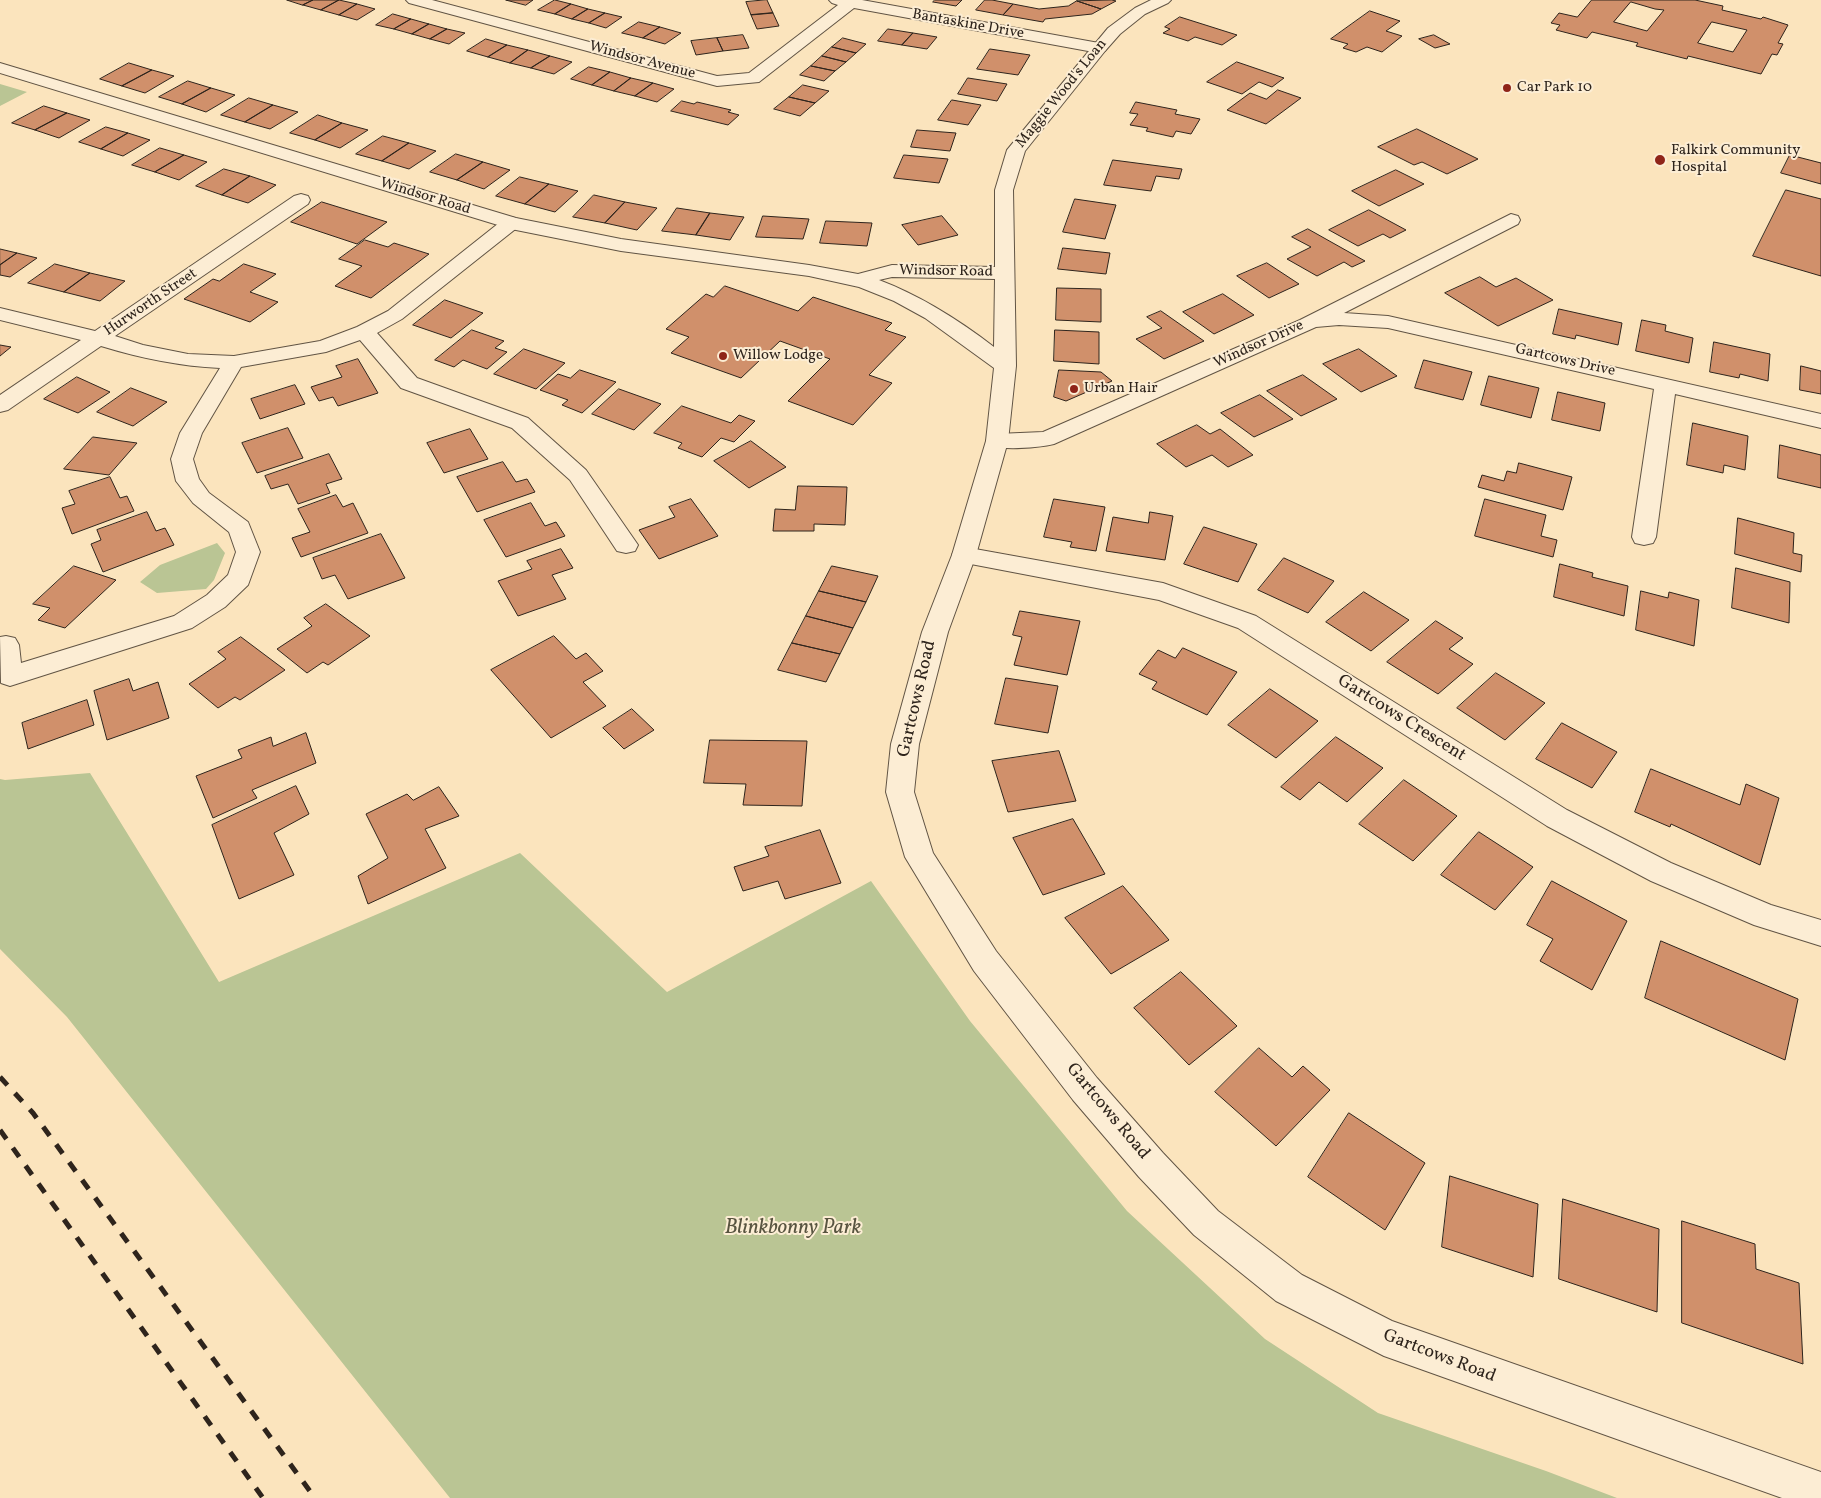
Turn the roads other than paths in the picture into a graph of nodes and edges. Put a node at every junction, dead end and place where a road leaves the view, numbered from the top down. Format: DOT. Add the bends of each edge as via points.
graph roads {
  1 [pos="414,0"];
  2 [pos="1162,0"];
  3 [pos="844,2"];
  4 [pos="1099,48"];
  5 [pos="0,68"];
  6 [pos="301,200"];
  7 [pos="1511,220"];
  8 [pos="511,223"];
  9 [pos="1004,273"];
  10 [pos="859,281"];
  11 [pos="0,314"];
  12 [pos="1307,324"];
  13 [pos="364,331"];
  14 [pos="99,338"];
  15 [pos="234,362"];
  16 [pos="1005,366"];
  17 [pos="1665,385"];
  18 [pos="0,404"];
  19 [pos="1821,421"];
  20 [pos="997,440"];
  21 [pos="1644,537"];
  22 [pos="626,546"];
  23 [pos="964,555"];
  24 [pos="6,645"];
  25 [pos="1821,933"];
  26 [pos="1821,1492"];
  1 -- 3 [label="street, Windsor Avenue" via="717,81 754,78"];
  2 -- 4 [label="street, Maggie Wood's Loan" via="1140,10"];
  3 -- 4 [label="street, Bantaskine Drive"];
  4 -- 9 [label="street, Maggie Wood's Loan" via="1016,150 1004,190"];
  5 -- 8 [label="street, Windsor Road"];
  6 -- 14 [label="street, Hurworth Street"];
  7 -- 12 [label="street, Windsor Drive"];
  8 -- 10 [label="street, Windsor Road" via="660,252 812,271"];
  8 -- 13 [label="street" via="395,315"];
  9 -- 10 [label="street, Windsor Road" via="892,271"];
  9 -- 16 [label="street, Maggie Wood's Loan"];
  10 -- 16 [label="street, Windsor Road" via="918,304 960,330"];
  11 -- 14 [label="street"];
  12 -- 17 [label="street, Gartcows Drive" via="1339,319 1388,322"];
  12 -- 20 [label="street, Windsor Drive" via="1046,439"];
  13 -- 15 [label="street" via="326,346"];
  13 -- 22 [label="street" via="409,383 520,423 578,475"];
  14 -- 15 [label="street" via="188,360"];
  14 -- 18 [label="street, Hurworth Street"];
  15 -- 24 [label="street" via="191,433 182,459 188,482 201,498 240,528 248,552 239,579 216,601 183,622 10,676"];
  16 -- 20 [label="street, Gartcows Road"];
  17 -- 19 [label="street, Gartcows Drive"];
  17 -- 21 [label="street"];
  20 -- 23 [label="street, Gartcows Road"];
  23 -- 25 [label="street, Gartcows Crescent" via="1163,592 1247,622 1557,818 1661,872 1765,916"];
  23 -- 26 [label="street, Gartcows Road" via="934,632 905,744 900,792 920,857 985,961 1085,1089 1152,1165 1206,1224 1289,1288 1384,1337"];
}
